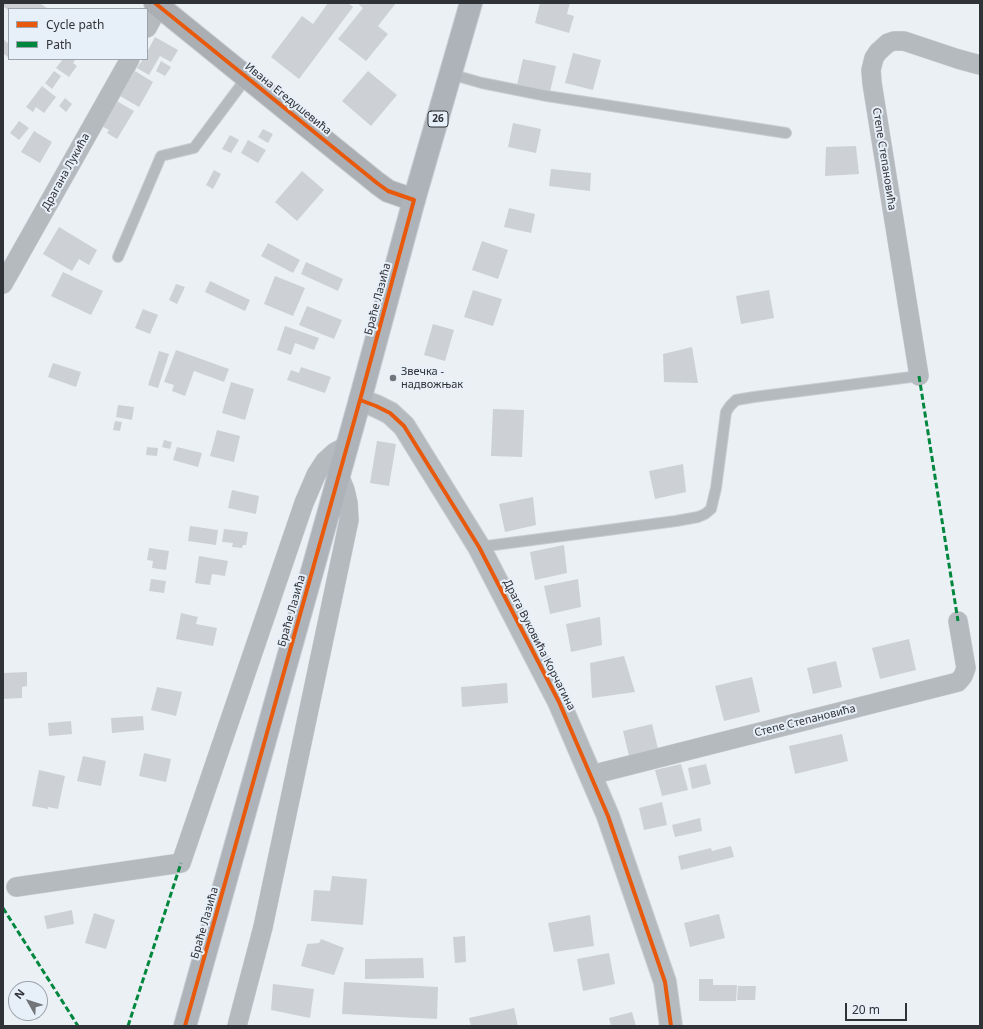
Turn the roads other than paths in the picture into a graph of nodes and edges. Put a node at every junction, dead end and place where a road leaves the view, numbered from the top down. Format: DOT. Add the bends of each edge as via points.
graph roads {
  1 [pos="471,3"];
  2 [pos="157,5"];
  3 [pos="148,26"];
  4 [pos="129,60"];
  5 [pos="980,65"];
  6 [pos="450,74"];
  7 [pos="247,77"];
  8 [pos="786,133"];
  9 [pos="414,200"];
  10 [pos="118,257"];
  11 [pos="3,284"];
  12 [pos="919,376"];
  13 [pos="360,400"];
  14 [pos="348,445"];
  15 [pos="339,475"];
  16 [pos="479,547"];
  17 [pos="958,621"];
  18 [pos="591,775"];
  19 [pos="16,887"];
  20 [pos="185,1026"];
  21 [pos="237,1026"];
  22 [pos="671,1026"];
  1 -- 6 [label="main road, Браће Лазића / 26"];
  2 -- 3 [label="street"];
  2 -- 7 [label="main road, Ивана Егедушевића"];
  4 -- 11 [label="street, Драгана Лукића"];
  5 -- 12 [label="street, Степе Степановића" via="904,41 894,41 878,52 871,70"];
  6 -- 8 [label="lane" via="502,88 547,96"];
  6 -- 9 [label="main road, Браће Лазића / 26"];
  7 -- 9 [label="main road, Ивана Егедушевића" via="377,183 388,191"];
  7 -- 10 [label="lane" via="194,148 161,156"];
  9 -- 13 [label="main road, Браће Лазића / 26"];
  12 -- 16 [label="lane" via="736,400 726,412 711,509 698,517"];
  13 -- 14 [label="main road, Браће Лазића / 26"];
  13 -- 16 [label="street, Драга Вуковића Корчагина" via="390,413 404,426"];
  14 -- 15 [label="main road, Браће Лазића / 26"];
  14 -- 19 [label="street, Браће Лазића" via="325,461 304,503 181,863"];
  15 -- 20 [label="main road, Браће Лазића / 26"];
  15 -- 21 [label="street" via="348,503 349,520 263,927"];
  16 -- 18 [label="street, Драга Вуковића Корчагина" via="559,702"];
  17 -- 18 [label="street, Степе Степановића" via="966,668 964,676 958,682"];
  18 -- 22 [label="street, Драга Вуковића Корчагина" via="608,816 665,982"];
}
